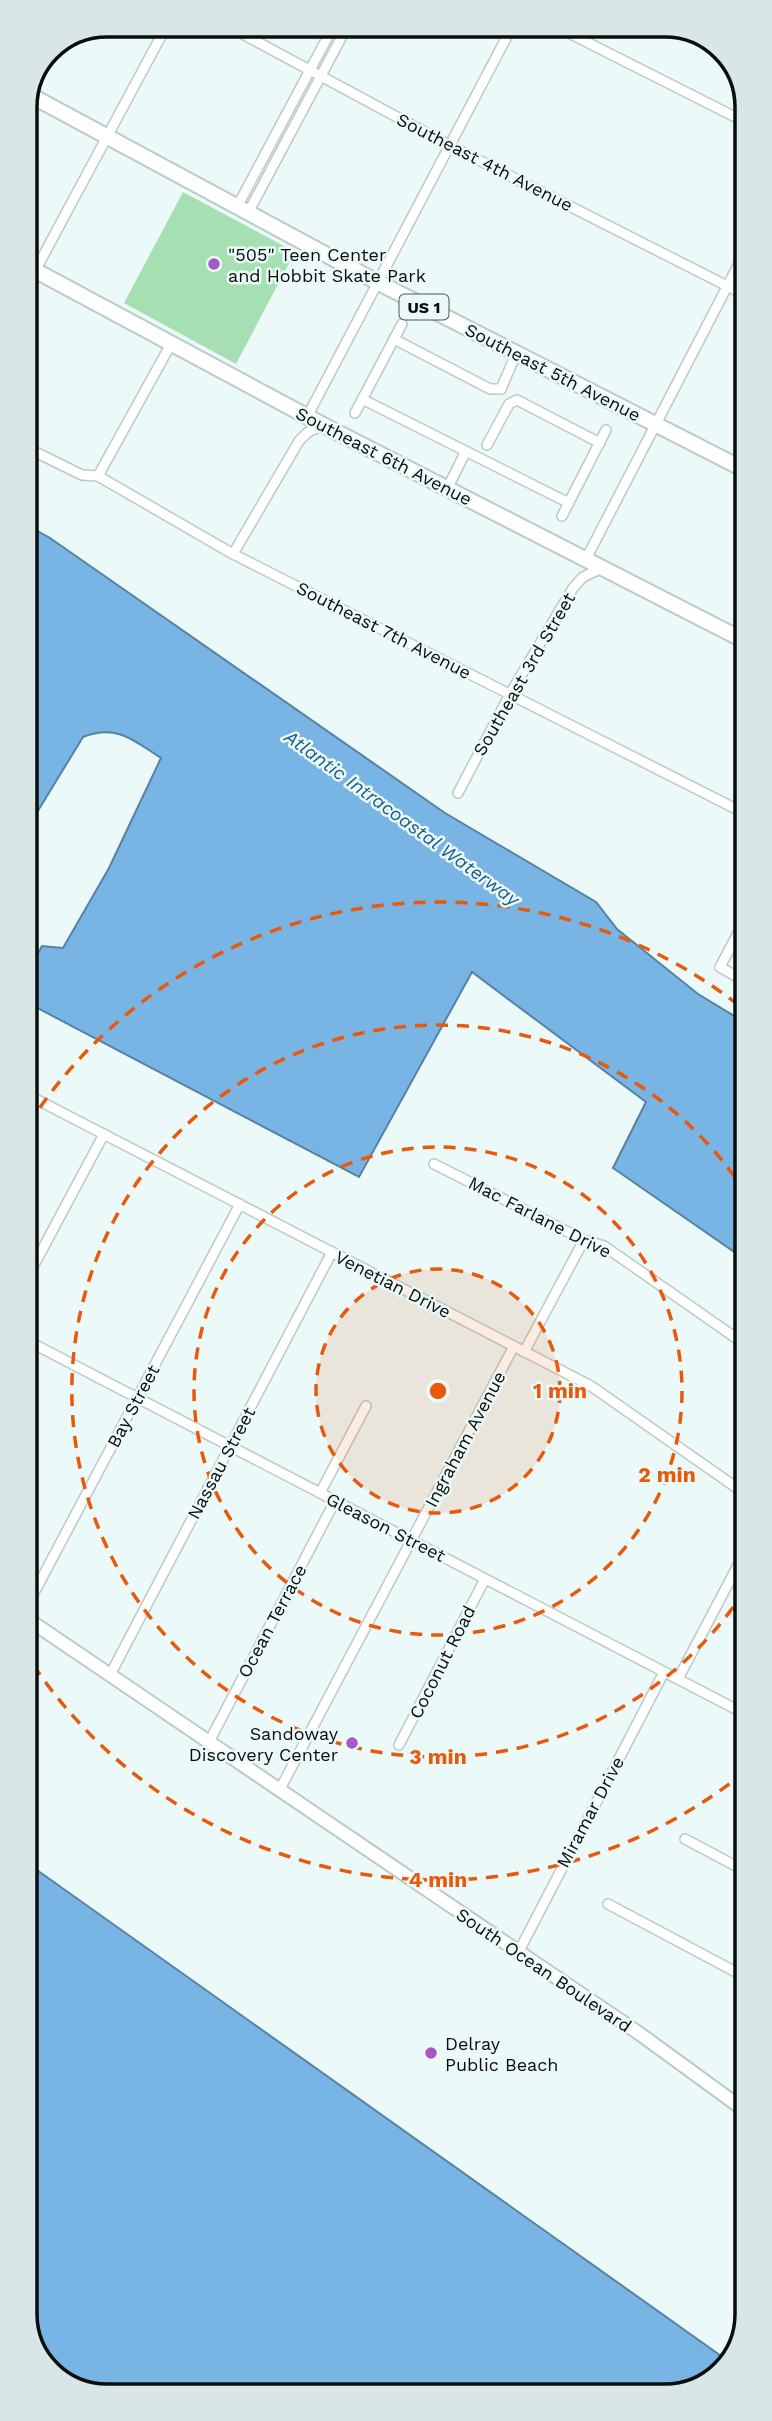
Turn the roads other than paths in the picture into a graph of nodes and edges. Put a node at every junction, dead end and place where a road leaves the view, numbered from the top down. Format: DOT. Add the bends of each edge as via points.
graph roads {
  1 [pos="160,37"];
  2 [pos="250,37"];
  3 [pos="327,37"];
  4 [pos="342,37"];
  5 [pos="507,37"];
  6 [pos="577,37"];
  7 [pos="310,70"];
  8 [pos="321,76"];
  9 [pos="38,99"];
  10 [pos="735,117"];
  11 [pos="107,136"];
  12 [pos="449,145"];
  13 [pos="243,210"];
  14 [pos="37,256"];
  15 [pos="735,271"];
  16 [pos="37,272"];
  17 [pos="377,282"];
  18 [pos="727,286"];
  19 [pos="735,290"];
  20 [pos="402,324"];
  21 [pos="394,339"];
  22 [pos="171,344"];
  23 [pos="516,354"];
  24 [pos="500,388"];
  25 [pos="362,399"];
  26 [pos="509,404"];
  27 [pos="355,413"];
  28 [pos="307,417"];
  29 [pos="656,424"];
  30 [pos="323,425"];
  31 [pos="606,430"];
  32 [pos="600,443"];
  33 [pos="487,445"];
  34 [pos="466,451"];
  35 [pos="37,453"];
  36 [pos="735,465"];
  37 [pos="98,476"];
  38 [pos="447,489"];
  39 [pos="569,503"];
  40 [pos="562,516"];
  41 [pos="233,554"];
  42 [pos="586,559"];
  43 [pos="602,568"];
  44 [pos="735,635"];
  45 [pos="510,694"];
  46 [pos="458,793"];
  47 [pos="735,808"];
  48 [pos="735,939"];
  49 [pos="735,976"];
  50 [pos="37,1100"];
  51 [pos="104,1134"];
  52 [pos="434,1164"];
  53 [pos="240,1204"];
  54 [pos="584,1240"];
  55 [pos="332,1252"];
  56 [pos="37,1259"];
  57 [pos="735,1337"];
  58 [pos="37,1346"];
  59 [pos="514,1346"];
  60 [pos="524,1352"];
  61 [pos="137,1398"];
  62 [pos="366,1406"];
  63 [pos="230,1446"];
  64 [pos="735,1487"];
  65 [pos="320,1493"];
  66 [pos="335,1501"];
  67 [pos="411,1541"];
  68 [pos="735,1571"];
  69 [pos="485,1579"];
  70 [pos="37,1587"];
  71 [pos="37,1625"];
  72 [pos="664,1672"];
  73 [pos="110,1675"];
  74 [pos="678,1679"];
  75 [pos="735,1708"];
  76 [pos="209,1742"];
  77 [pos="399,1745"];
  78 [pos="279,1791"];
  79 [pos="685,1839"];
  80 [pos="735,1866"];
  81 [pos="608,1904"];
  82 [pos="518,1953"];
  83 [pos="735,1972"];
  84 [pos="735,2103"];
  1 -- 11 [label="street"];
  2 -- 7 [label="street, Southeast 4th Avenue"];
  3 -- 7 [label="street"];
  4 -- 8 [label="street"];
  5 -- 12 [label="street"];
  6 -- 10 [label="street"];
  7 -- 8 [label="street, Southeast 4th Avenue"];
  7 -- 13 [label="street"];
  8 -- 12 [label="street, Southeast 4th Avenue"];
  8 -- 13 [label="street"];
  9 -- 11 [label="main road, Southeast 5th Avenue / US 1"];
  11 -- 13 [label="main road, Southeast 5th Avenue / US 1"];
  11 -- 14 [label="street"];
  12 -- 17 [label="street"];
  12 -- 18 [label="street, Southeast 4th Avenue"];
  13 -- 17 [label="main road, Southeast 5th Avenue / US 1"];
  15 -- 18 [label="street"];
  16 -- 22 [label="main road, Southeast 6th Avenue"];
  17 -- 23 [label="main road, Southeast 5th Avenue / US 1"];
  17 -- 28 [label="street"];
  18 -- 19 [label="street, Southeast 4th Avenue"];
  18 -- 29 [label="street"];
  20 -- 21 [label="street"];
  21 -- 24 [label="street" via="490,389"];
  21 -- 25 [label="street"];
  22 -- 28 [label="main road, Southeast 6th Avenue"];
  22 -- 37 [label="street"];
  23 -- 24 [label="street"];
  23 -- 29 [label="main road, Southeast 5th Avenue / US 1"];
  24 -- 26 [label="street"];
  25 -- 27 [label="street"];
  25 -- 34 [label="street"];
  26 -- 32 [label="street" via="517,400"];
  26 -- 33 [label="street"];
  28 -- 30 [label="main road, Southeast 6th Avenue"];
  29 -- 36 [label="main road, Southeast 5th Avenue / US 1"];
  29 -- 42 [label="street"];
  30 -- 38 [label="main road, Southeast 6th Avenue"];
  30 -- 41 [label="street" via="299,440"];
  31 -- 32 [label="street"];
  32 -- 39 [label="street"];
  34 -- 38 [label="street"];
  34 -- 39 [label="street"];
  35 -- 37 [label="street, Southeast 7th Avenue" via="82,475"];
  37 -- 41 [label="street, Southeast 7th Avenue"];
  38 -- 42 [label="main road, Southeast 6th Avenue"];
  39 -- 40 [label="street"];
  41 -- 45 [label="street, Southeast 7th Avenue"];
  42 -- 43 [label="main road, Southeast 6th Avenue"];
  43 -- 44 [label="main road, Southeast 6th Avenue"];
  43 -- 45 [label="street, Southeast 3rd Street" via="578,581"];
  45 -- 46 [label="street, Southeast 3rd Street"];
  45 -- 47 [label="street, Southeast 7th Avenue"];
  48 -- 49 [label="street" via="720,967"];
  50 -- 51 [label="street, Venetian Drive"];
  51 -- 53 [label="street, Venetian Drive"];
  51 -- 56 [label="street"];
  52 -- 54 [label="street, Mac Farlane Drive"];
  53 -- 55 [label="street, Venetian Drive"];
  53 -- 61 [label="street, Bay Street"];
  54 -- 57 [label="street, Mac Farlane Drive" via="604,1246"];
  54 -- 60 [label="street"];
  55 -- 59 [label="street, Venetian Drive"];
  55 -- 63 [label="street, Nassau Street"];
  58 -- 61 [label="street, Gleason Street"];
  59 -- 60 [label="street, Venetian Drive"];
  59 -- 67 [label="street, Ingraham Avenue"];
  60 -- 64 [label="street, Venetian Drive" via="607,1396"];
  61 -- 63 [label="street, Gleason Street"];
  61 -- 70 [label="street, Bay Street"];
  62 -- 65 [label="street"];
  63 -- 65 [label="street, Gleason Street"];
  63 -- 73 [label="street, Nassau Street"];
  65 -- 66 [label="street, Gleason Street"];
  66 -- 67 [label="street, Gleason Street"];
  66 -- 76 [label="street, Ocean Terrace"];
  67 -- 69 [label="street, Gleason Street"];
  67 -- 78 [label="street, Ingraham Avenue"];
  68 -- 74 [label="street"];
  69 -- 72 [label="street, Gleason Street"];
  69 -- 77 [label="street, Coconut Road"];
  71 -- 73 [label="main road, South Ocean Boulevard"];
  72 -- 74 [label="street, Gleason Street"];
  72 -- 82 [label="street, Miramar Drive"];
  73 -- 76 [label="main road, South Ocean Boulevard"];
  74 -- 75 [label="street, Gleason Street"];
  76 -- 78 [label="main road, South Ocean Boulevard"];
  78 -- 82 [label="main road, South Ocean Boulevard"];
  79 -- 80 [label="street"];
  81 -- 83 [label="street"];
  82 -- 84 [label="main road, South Ocean Boulevard"];
}
